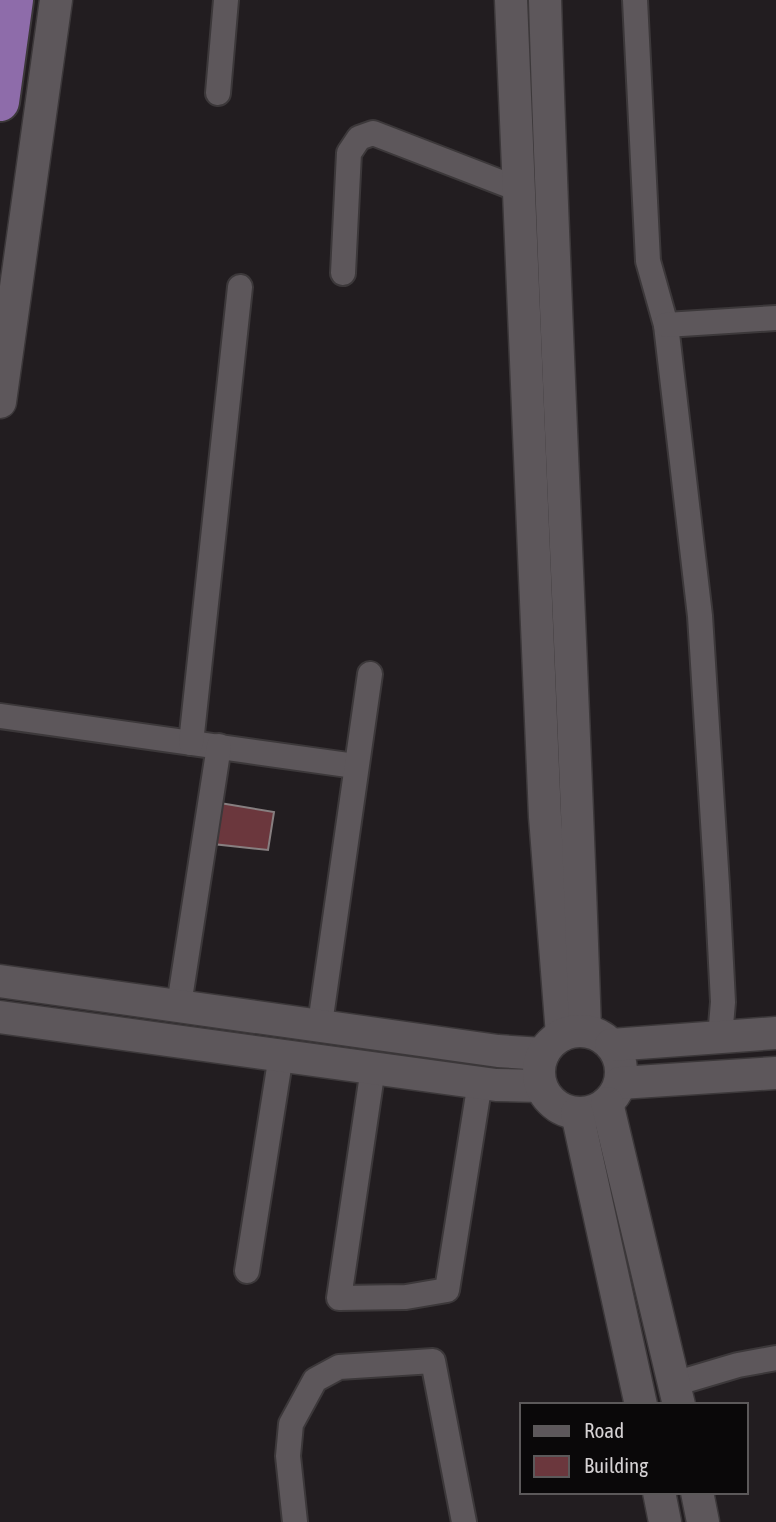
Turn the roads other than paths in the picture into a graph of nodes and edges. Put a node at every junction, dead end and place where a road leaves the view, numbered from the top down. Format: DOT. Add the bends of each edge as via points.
graph roads {
  1 [pos="14,0"];
  2 [pos="57,0"];
  3 [pos="226,0"];
  4 [pos="511,0"];
  5 [pos="545,0"];
  6 [pos="635,0"];
  7 [pos="218,93"];
  8 [pos="0,102"];
  9 [pos="518,189"];
  10 [pos="343,273"];
  11 [pos="240,287"];
  12 [pos="776,318"];
  13 [pos="666,324"];
  14 [pos="0,402"];
  15 [pos="370,674"];
  16 [pos="0,716"];
  17 [pos="191,743"];
  18 [pos="219,746"];
  19 [pos="355,766"];
  20 [pos="0,982"];
  21 [pos="179,1005"];
  22 [pos="0,1017"];
  23 [pos="320,1024"];
  24 [pos="776,1033"];
  25 [pos="720,1037"];
  26 [pos="575,1041"];
  27 [pos="281,1055"];
  28 [pos="373,1068"];
  29 [pos="776,1073"];
  30 [pos="480,1082"];
  31 [pos="541,1086"];
  32 [pos="614,1093"];
  33 [pos="577,1113"];
  34 [pos="247,1271"];
  35 [pos="776,1358"];
  36 [pos="677,1394"];
  37 [pos="641,1403"];
  38 [pos="659,1494"];
  39 [pos="697,1494"];
  40 [pos="295,1522"];
  41 [pos="464,1522"];
  42 [pos="666,1522"];
  43 [pos="703,1522"];
  1 -- 8 [label="highway"];
  2 -- 14 [label="street"];
  3 -- 7 [label="street"];
  4 -- 9 [label="street"];
  5 -- 26 [label="street" via="577,792"];
  6 -- 13 [label="street" via="644,219 649,261"];
  9 -- 10 [label="street" via="373,133 359,138 349,153"];
  9 -- 26 [label="street" via="545,817"];
  11 -- 17 [label="street"];
  12 -- 13 [label="street"];
  13 -- 25 [label="street" via="700,616 723,1002"];
  15 -- 19 [label="street"];
  16 -- 17 [label="street"];
  17 -- 18 [label="street"];
  18 -- 19 [label="street"];
  18 -- 21 [label="street"];
  19 -- 23 [label="street"];
  20 -- 21 [label="street"];
  21 -- 23 [label="street"];
  22 -- 27 [label="street"];
  23 -- 26 [label="street" via="498,1051"];
  24 -- 25 [label="street"];
  25 -- 26 [label="street"];
  26 -- 31 [label="street" via="539,1070"];
  26 -- 32 [label="street" via="620,1063"];
  27 -- 28 [label="street"];
  27 -- 34 [label="street"];
  28 -- 30 [label="street"];
  28 -- 30 [label="street" via="339,1298 406,1297 447,1290"];
  29 -- 32 [label="street"];
  30 -- 31 [label="street"];
  31 -- 33 [label="street" via="562,1109"];
  32 -- 33 [label="street" via="594,1111"];
  32 -- 36 [label="street"];
  33 -- 37 [label="street"];
  35 -- 36 [label="street" via="738,1365"];
  38 -- 42 [label="street"];
  39 -- 43 [label="street"];
  40 -- 41 [label="street" via="288,1456 291,1424 315,1380 339,1367 433,1361"];
}
